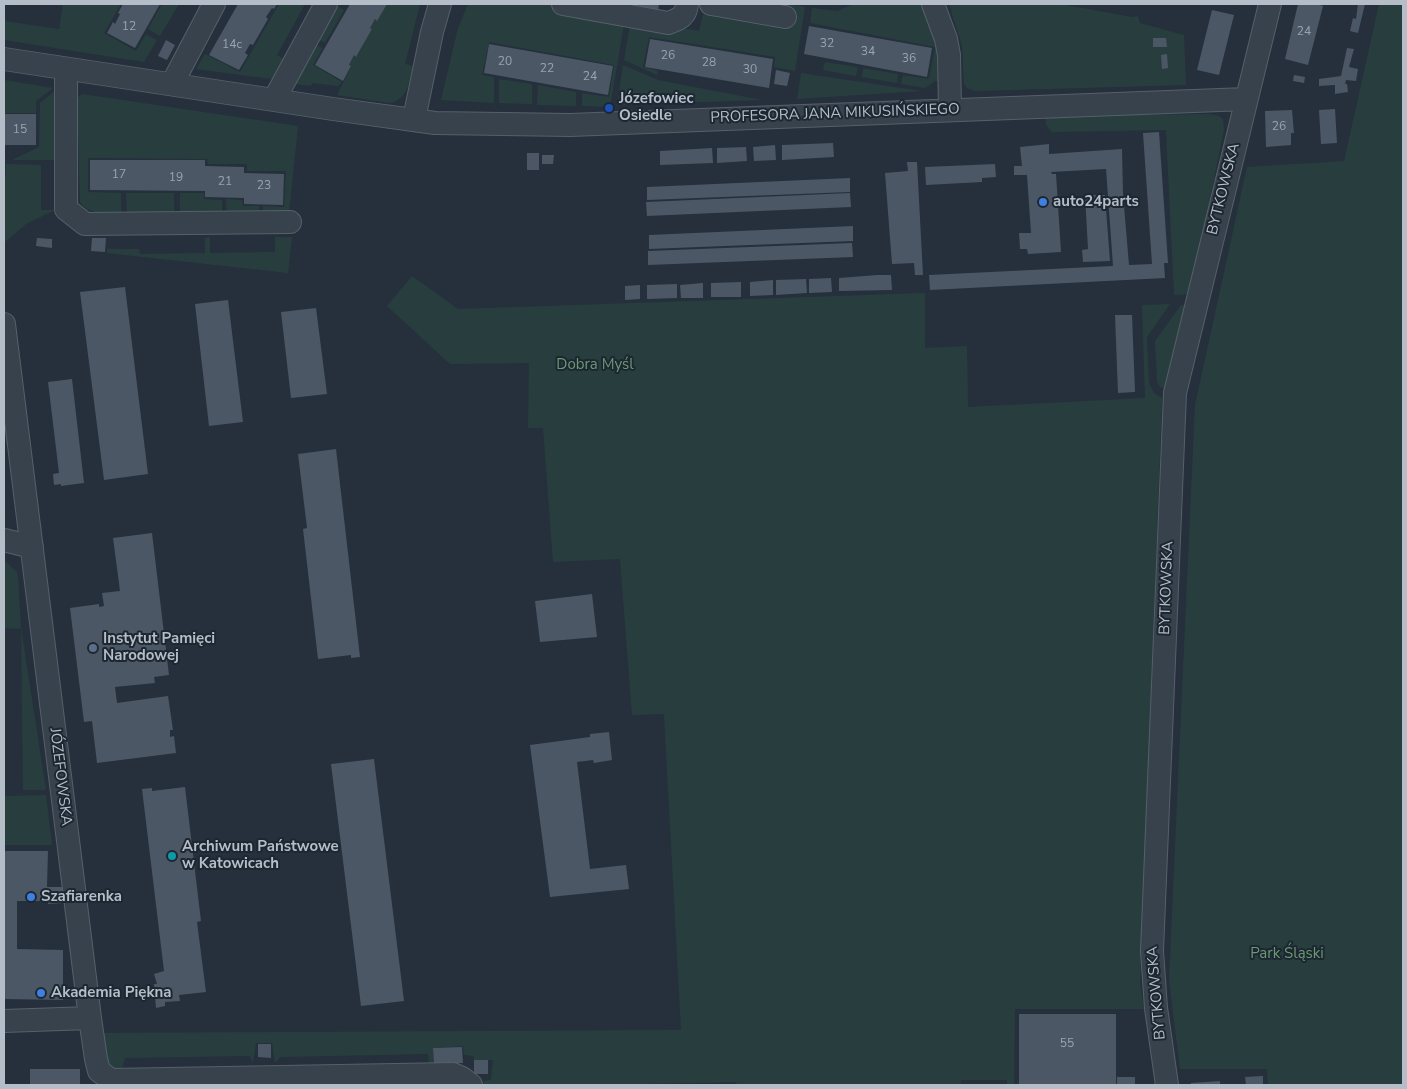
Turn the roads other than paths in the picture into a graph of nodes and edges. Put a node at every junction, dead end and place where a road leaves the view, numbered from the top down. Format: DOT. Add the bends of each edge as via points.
graph roads {
  1 [pos="214,4"];
  2 [pos="326,4"];
  3 [pos="440,4"];
  4 [pos="563,4"];
  5 [pos="687,4"];
  6 [pos="711,4"];
  7 [pos="933,4"];
  8 [pos="1270,4"];
  9 [pos="785,16"];
  10 [pos="4,58"];
  11 [pos="66,69"];
  12 [pos="172,84"];
  13 [pos="1246,99"];
  14 [pos="274,100"];
  15 [pos="950,109"];
  16 [pos="414,120"];
  17 [pos="290,222"];
  18 [pos="4,324"];
  19 [pos="4,540"];
  20 [pos="32,547"];
  21 [pos="90,1018"];
  22 [pos="4,1021"];
  23 [pos="256,1081"];
  24 [pos="471,1085"];
  25 [pos="1167,1085"];
  1 -- 12 [label="street"];
  2 -- 14 [label="street"];
  3 -- 16 [label="street"];
  4 -- 5 [label="street" via="668,23 680,18 686,12"];
  6 -- 9 [label="street"];
  7 -- 15 [label="street" via="949,55"];
  8 -- 13 [label="street, BYTKOWSKA"];
  10 -- 11 [label="street, PROFESORA JANA MIKUSIŃSKIEGO"];
  11 -- 12 [label="street, PROFESORA JANA MIKUSIŃSKIEGO"];
  11 -- 17 [label="street" via="66,209 85,224"];
  12 -- 14 [label="street, PROFESORA JANA MIKUSIŃSKIEGO"];
  13 -- 15 [label="street, PROFESORA JANA MIKUSIŃSKIEGO"];
  13 -- 25 [label="street, BYTKOWSKA" via="1176,393 1152,951"];
  14 -- 16 [label="street, PROFESORA JANA MIKUSIŃSKIEGO"];
  15 -- 16 [label="street, PROFESORA JANA MIKUSIŃSKIEGO" via="570,125 458,124"];
  18 -- 20 [label="street, JÓZEFOWSKA"];
  19 -- 20 [label="street"];
  20 -- 21 [label="street, JÓZEFOWSKA"];
  21 -- 22 [label="street"];
  21 -- 23 [label="street, JÓZEFOWSKA" via="99,1071 111,1080"];
  23 -- 24 [label="street, JÓZEFOWSKA" via="453,1074"];
}
